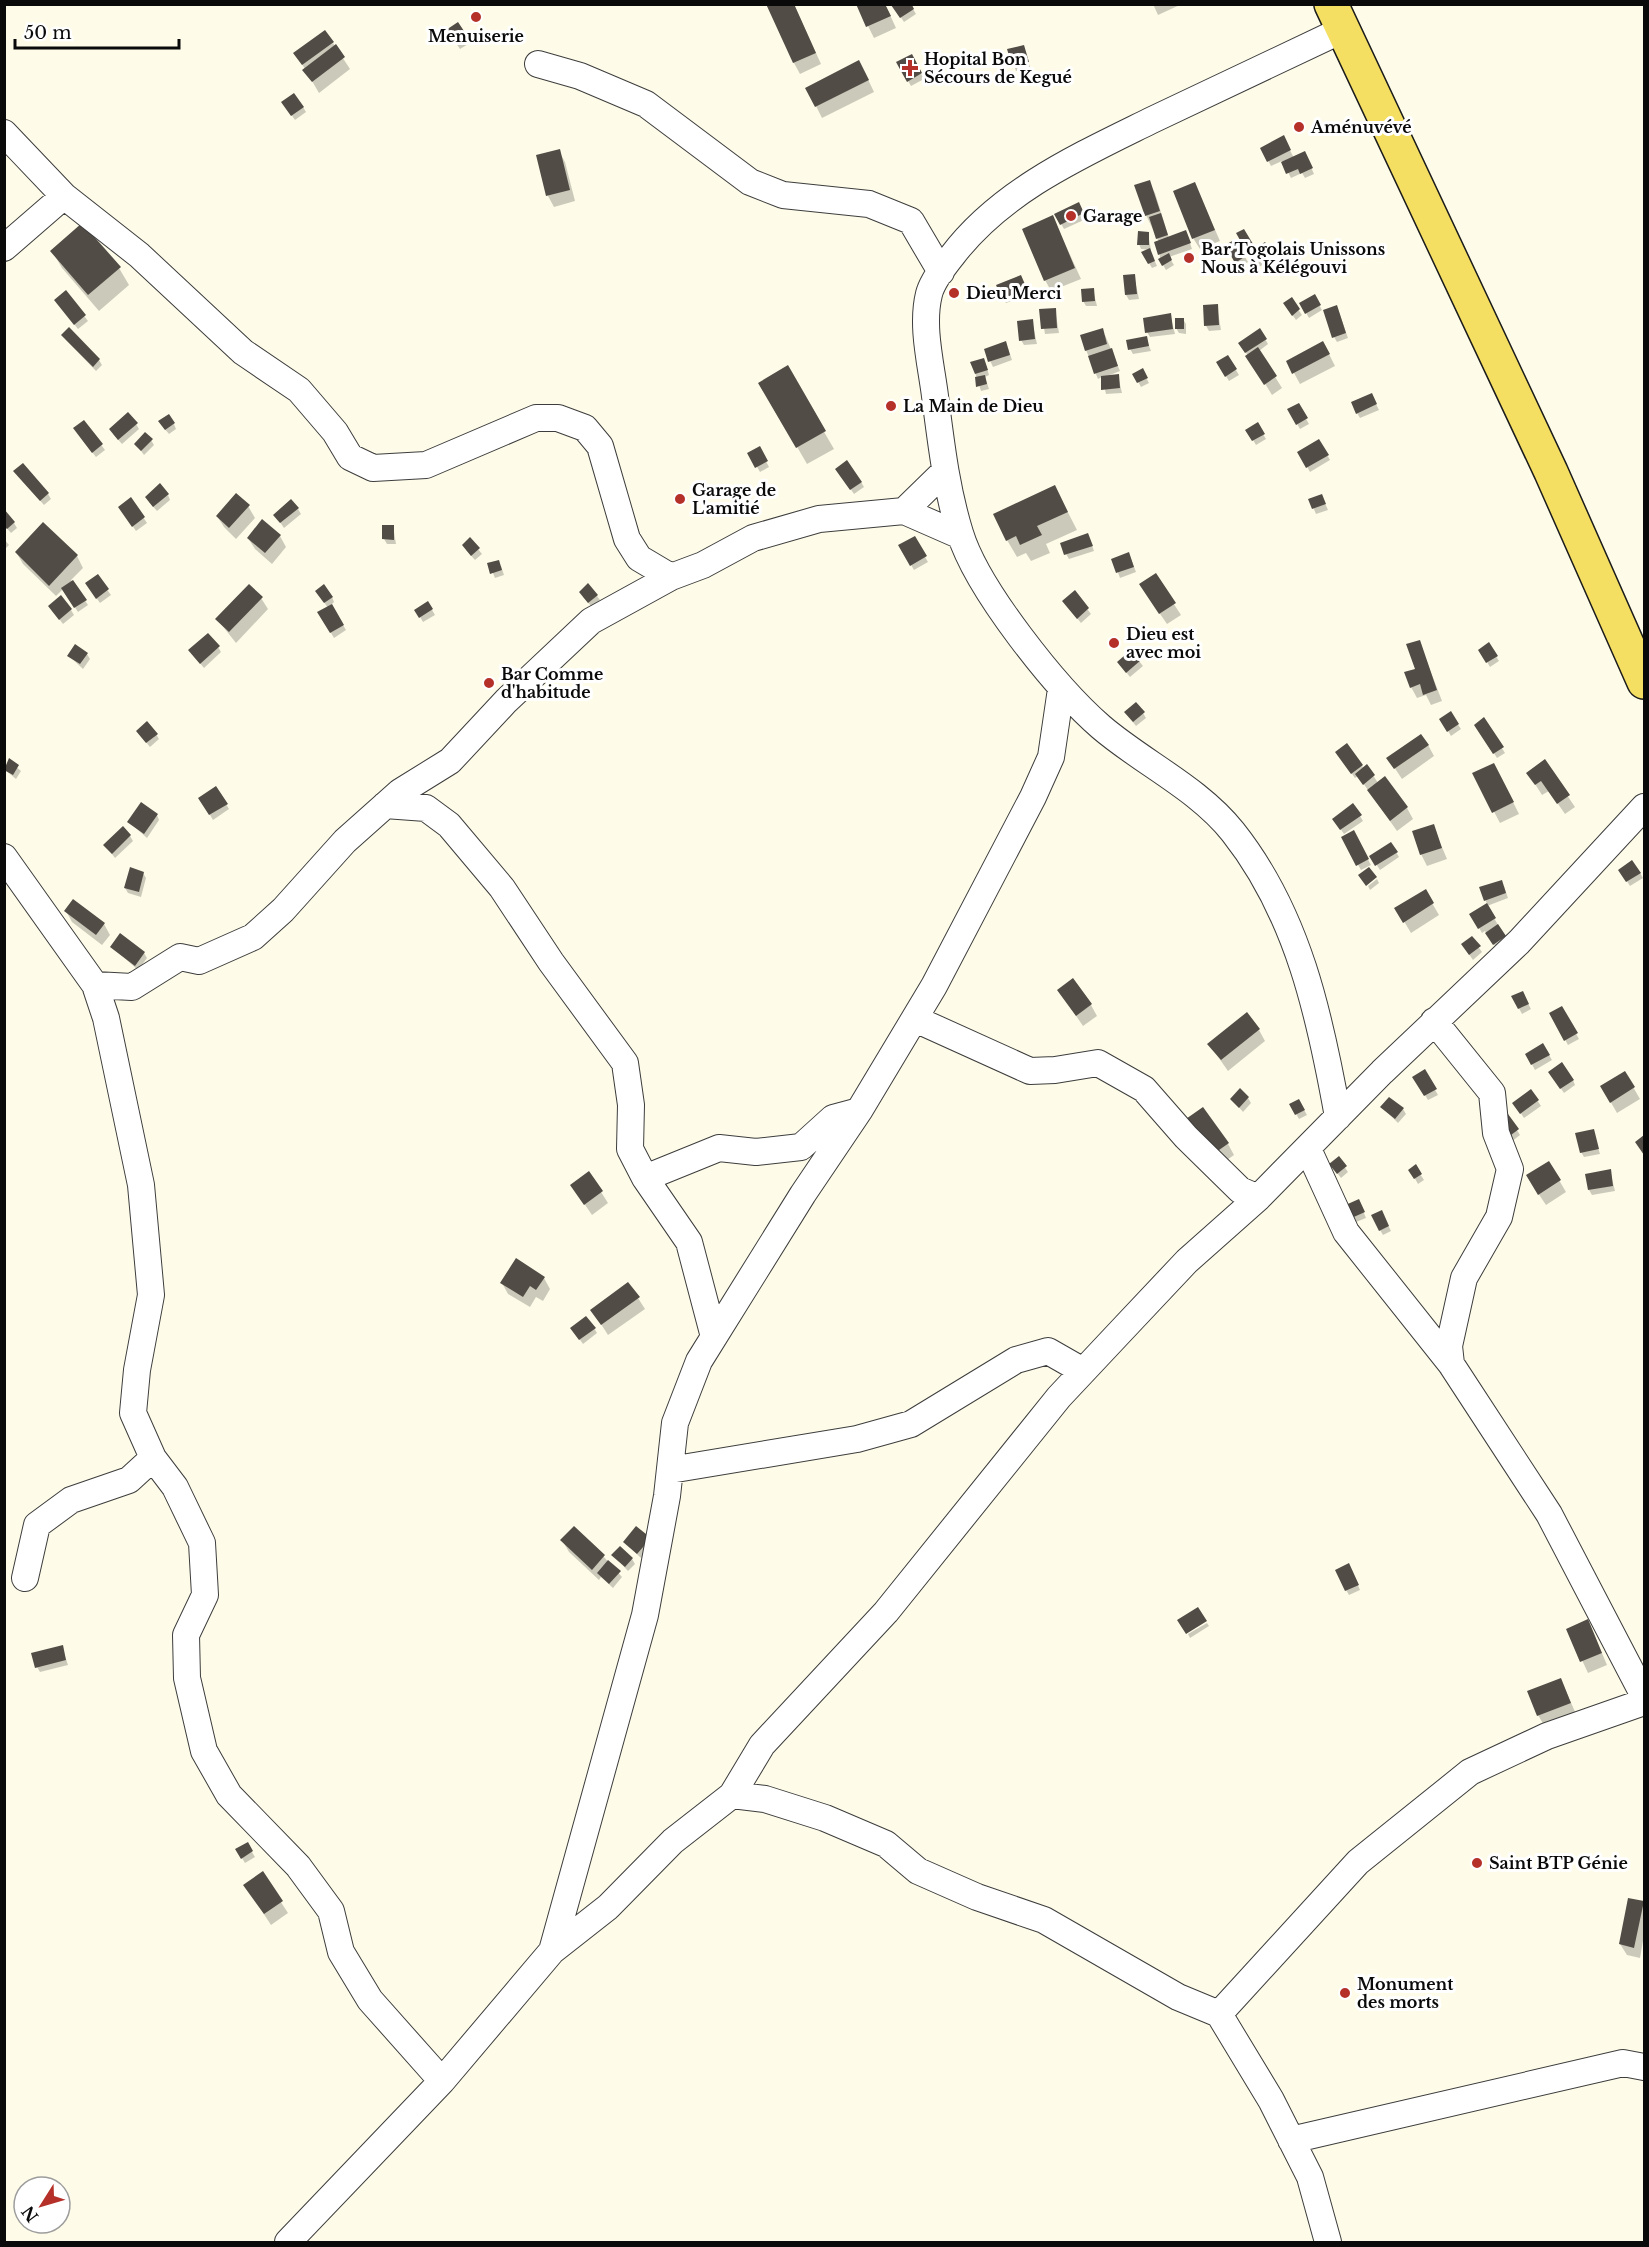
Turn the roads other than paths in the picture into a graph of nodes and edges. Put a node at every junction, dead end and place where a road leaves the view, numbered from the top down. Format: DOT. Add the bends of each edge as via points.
graph roads {
  1 [pos="1337,17"];
  2 [pos="538,64"];
  3 [pos="4,134"];
  4 [pos="64,196"];
  5 [pos="4,248"];
  6 [pos="942,272"];
  7 [pos="945,471"];
  8 [pos="904,512"];
  9 [pos="961,536"];
  10 [pos="671,578"];
  11 [pos="1644,682"];
  12 [pos="1061,689"];
  13 [pos="385,806"];
  14 [pos="1644,807"];
  15 [pos="4,857"];
  16 [pos="95,985"];
  17 [pos="915,1019"];
  18 [pos="1434,1021"];
  19 [pos="859,1111"];
  20 [pos="1338,1117"];
  21 [pos="1308,1149"];
  22 [pos="645,1178"];
  23 [pos="1258,1198"];
  24 [pos="714,1336"];
  25 [pos="1451,1365"];
  26 [pos="1083,1371"];
  27 [pos="153,1458"];
  28 [pos="670,1470"];
  29 [pos="25,1578"];
  30 [pos="1644,1696"];
  31 [pos="1644,1702"];
  32 [pos="732,1795"];
  33 [pos="552,1951"];
  34 [pos="1219,2014"];
  35 [pos="1644,2067"];
  36 [pos="442,2081"];
  37 [pos="1291,2140"];
  38 [pos="288,2242"];
  39 [pos="1328,2242"];
  1 -- 6 [label="street" via="1040,178 998,210 953,255"];
  1 -- 11 [label="main road" via="1551,472"];
  2 -- 6 [label="street" via="580,76 646,104 750,182 783,195 869,204 911,221"];
  3 -- 4 [label="street"];
  4 -- 5 [label="street"];
  4 -- 10 [label="street" via="139,255 243,352 299,390 335,432 350,457 374,468 426,465 536,418 558,418 585,428 600,446 627,539 639,558"];
  6 -- 7 [label="street" via="929,291 927,330"];
  7 -- 8 [label="street"];
  7 -- 9 [label="street"];
  8 -- 9 [label="street"];
  8 -- 10 [label="street" via="819,519 753,538"];
  9 -- 12 [label="street" via="986,587"];
  10 -- 13 [label="street" via="591,621 506,701 450,761"];
  12 -- 17 [label="street" via="1051,757"];
  12 -- 20 [label="street" via="1101,727 1213,810 1262,873 1300,954 1323,1032"];
  13 -- 16 [label="street" via="345,841 284,910 253,938 200,961 180,957 132,987"];
  13 -- 22 [label="street" via="426,808 449,825 502,888 625,1063 631,1105 630,1149"];
  14 -- 18 [label="street" via="1519,942"];
  15 -- 16 [label="street"];
  16 -- 27 [label="street" via="106,1018 141,1185 151,1295 133,1413"];
  17 -- 19 [label="street"];
  17 -- 23 [label="street" via="1030,1071 1098,1063 1144,1089 1240,1190"];
  18 -- 20 [label="street"];
  18 -- 25 [label="street" via="1492,1094 1496,1133 1510,1169 1499,1217 1464,1278 1449,1346"];
  19 -- 22 [label="street" via="833,1118 801,1147 756,1152 720,1148"];
  19 -- 24 [label="street"];
  20 -- 21 [label="street"];
  21 -- 23 [label="street"];
  21 -- 25 [label="street" via="1346,1232"];
  22 -- 24 [label="street" via="689,1242"];
  23 -- 26 [label="street" via="1187,1261"];
  24 -- 28 [label="street" via="699,1362 675,1423"];
  25 -- 30 [label="street" via="1550,1514"];
  26 -- 28 [label="street" via="1048,1351 1016,1360 911,1424 857,1439"];
  26 -- 32 [label="street" via="886,1612 762,1745"];
  27 -- 29 [label="street" via="129,1480 71,1500 37,1526"];
  27 -- 36 [label="street" via="175,1487 202,1543 205,1595 186,1635 187,1678 204,1751 229,1795 298,1866 331,1911 341,1952 370,2000"];
  28 -- 33 [label="street" via="645,1615"];
  31 -- 34 [label="street" via="1547,1736 1470,1772 1358,1862"];
  32 -- 33 [label="street" via="673,1841 608,1907"];
  32 -- 34 [label="street" via="765,1799 825,1818 886,1844 918,1871 1044,1920 1178,1997"];
  33 -- 36 [label="street"];
  34 -- 37 [label="street"];
  35 -- 37 [label="street" via="1623,2062"];
  36 -- 38 [label="street"];
  37 -- 39 [label="street" via="1310,2176"];
}
